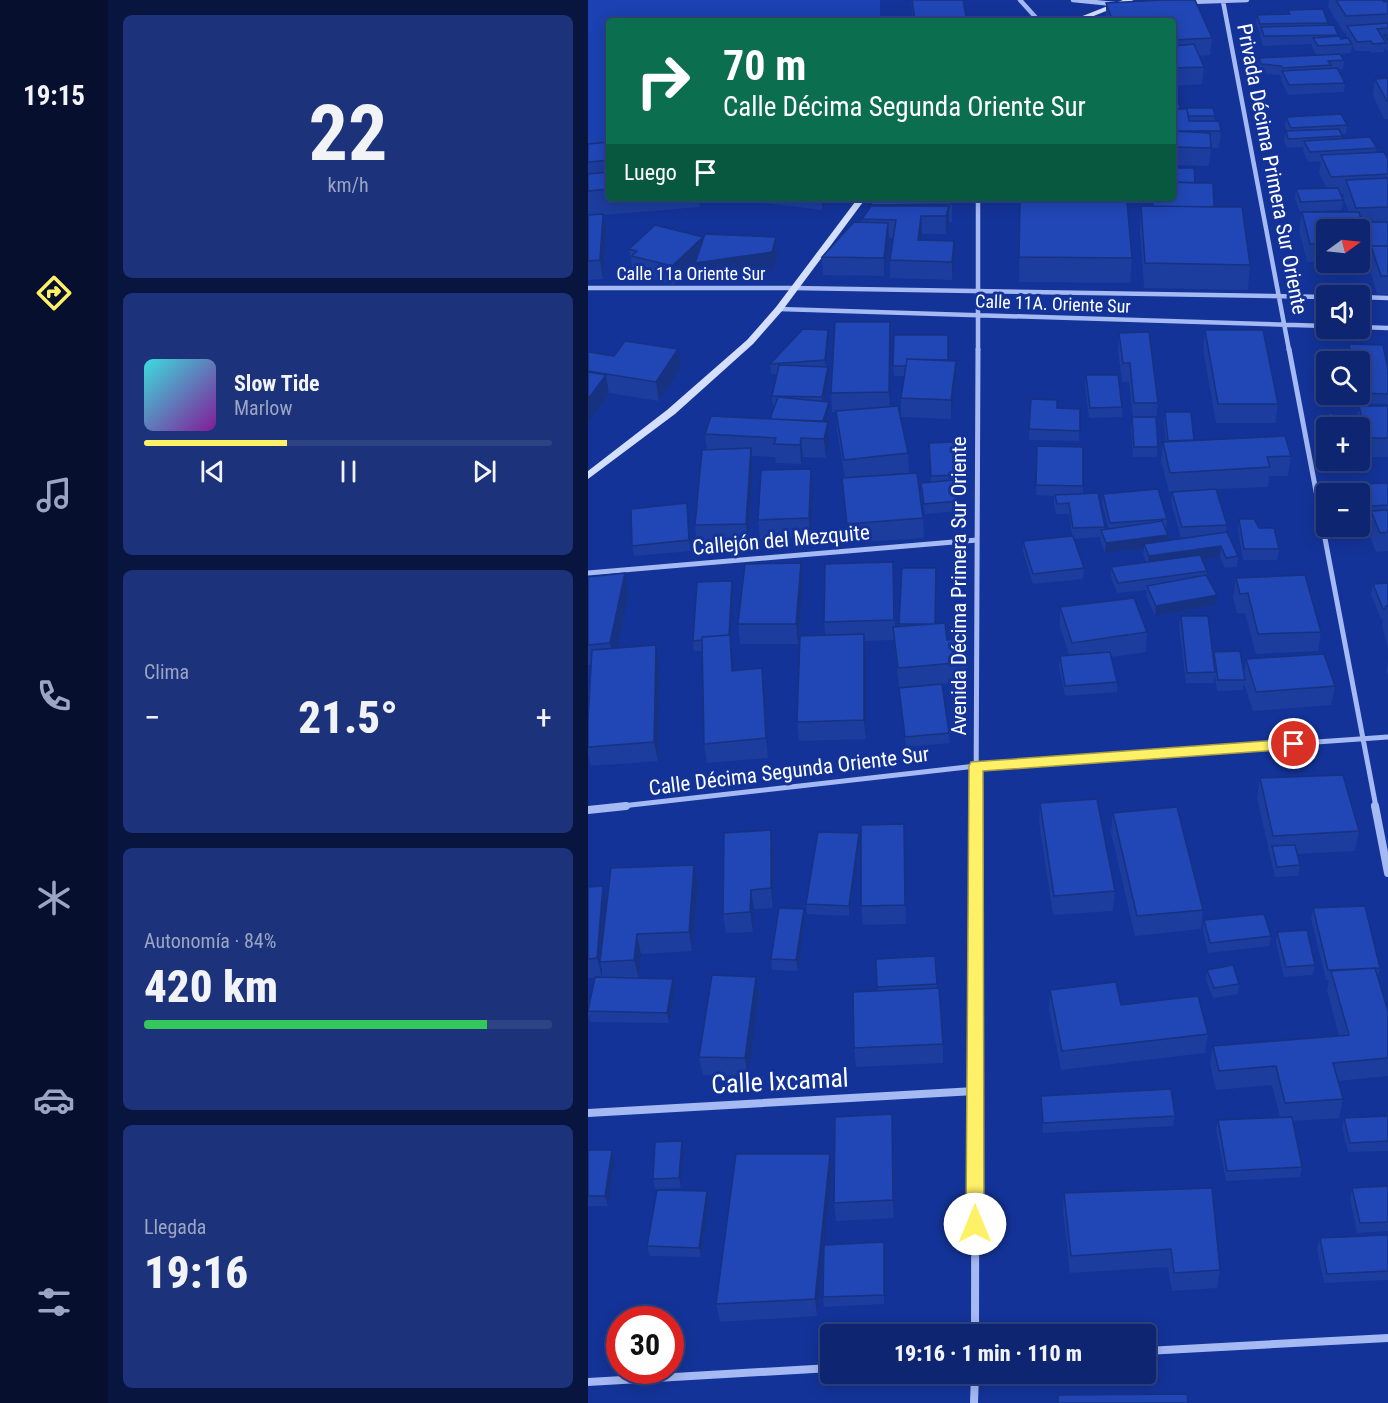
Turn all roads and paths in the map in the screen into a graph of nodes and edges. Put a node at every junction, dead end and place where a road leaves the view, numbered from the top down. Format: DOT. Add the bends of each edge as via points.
graph roads {
  1 [pos="1020,0"];
  2 [pos="1073,0"];
  3 [pos="1130,0"];
  4 [pos="1246,0"];
  5 [pos="1223,1"];
  6 [pos="1188,2"];
  7 [pos="1117,4"];
  8 [pos="1141,4"];
  9 [pos="1037,18"];
  10 [pos="1082,18"];
  11 [pos="860,201"];
  12 [pos="978,201"];
  13 [pos="588,288"];
  14 [pos="793,288"];
  15 [pos="978,291"];
  16 [pos="1279,296"];
  17 [pos="1316,297"];
  18 [pos="1370,297"];
  19 [pos="1388,298"];
  20 [pos="779,309"];
  21 [pos="978,315"];
  22 [pos="1284,325"];
  23 [pos="1316,326"];
  24 [pos="1370,327"];
  25 [pos="1388,328"];
  26 [pos="588,476"];
  27 [pos="977,540"];
  28 [pos="588,573"];
  29 [pos="1388,737"];
  30 [pos="1363,739"];
  31 [pos="976,766"];
  32 [pos="588,810"];
  33 [pos="1388,873"];
  34 [pos="975,1091"];
  35 [pos="588,1113"];
  36 [pos="975,1324"];
  37 [pos="1388,1338"];
  38 [pos="1156,1350"];
  39 [pos="820,1369"];
  40 [pos="588,1382"];
  41 [pos="975,1384"];
  42 [pos="974,1403"];
  1 -- 9 [label="street"];
  2 -- 7 [label="street"];
  3 -- 7 [label="street"];
  4 -- 5 [label="street"];
  5 -- 6 [label="street"];
  5 -- 16 [label="street, Privada Décima Primera Sur Oriente"];
  7 -- 8 [label="street"];
  7 -- 10 [label="street"];
  11 -- 14 [label="street"];
  12 -- 15 [label="street, Avenida Décima Primera Sur Oriente"];
  13 -- 14 [label="street, Calle 11a Oriente Sur"];
  14 -- 15 [label="street, Calle 11A. Oriente Sur"];
  14 -- 20 [label="street"];
  15 -- 16 [label="street, Calle 11A. Oriente Sur"];
  15 -- 21 [label="street, Avenida Décima Primera Sur Oriente"];
  16 -- 17 [label="street, Calle 11A. Oriente Sur"];
  16 -- 22 [label="street, Privada Décima Primera Sur Oriente"];
  18 -- 19 [label="street"];
  20 -- 21 [label="street, Calle 11A. Oriente Sur"];
  20 -- 26 [label="street" via="750,342 671,412"];
  21 -- 22 [label="street, Calle 11A. Oriente Sur"];
  21 -- 27 [label="street, Avenida Décima Primera Sur Oriente"];
  22 -- 23 [label="street, Calle 11A. Oriente Sur"];
  22 -- 30 [label="street, Privada Décima Primera Sur Oriente"];
  24 -- 25 [label="street"];
  27 -- 28 [label="street, Callejón del Mezquite"];
  27 -- 31 [label="street, Avenida Décima Primera Sur Oriente"];
  29 -- 30 [label="street, Calle Décima Segunda Oriente Sur"];
  30 -- 31 [label="street, Calle Décima Segunda Oriente Sur"];
  30 -- 33 [label="street, Privada Décima Primera Sur Oriente"];
  31 -- 32 [label="street, Calle Décima Segunda Oriente Sur"];
  31 -- 34 [label="street, Avenida Décima Primera Sur Oriente"];
  34 -- 35 [label="street, Calle Ixcamal"];
  34 -- 36 [label="street, Avenida Décima Primera Sur Oriente"];
  37 -- 38 [label="street"];
  39 -- 40 [label="street"];
  41 -- 42 [label="street"];
}
